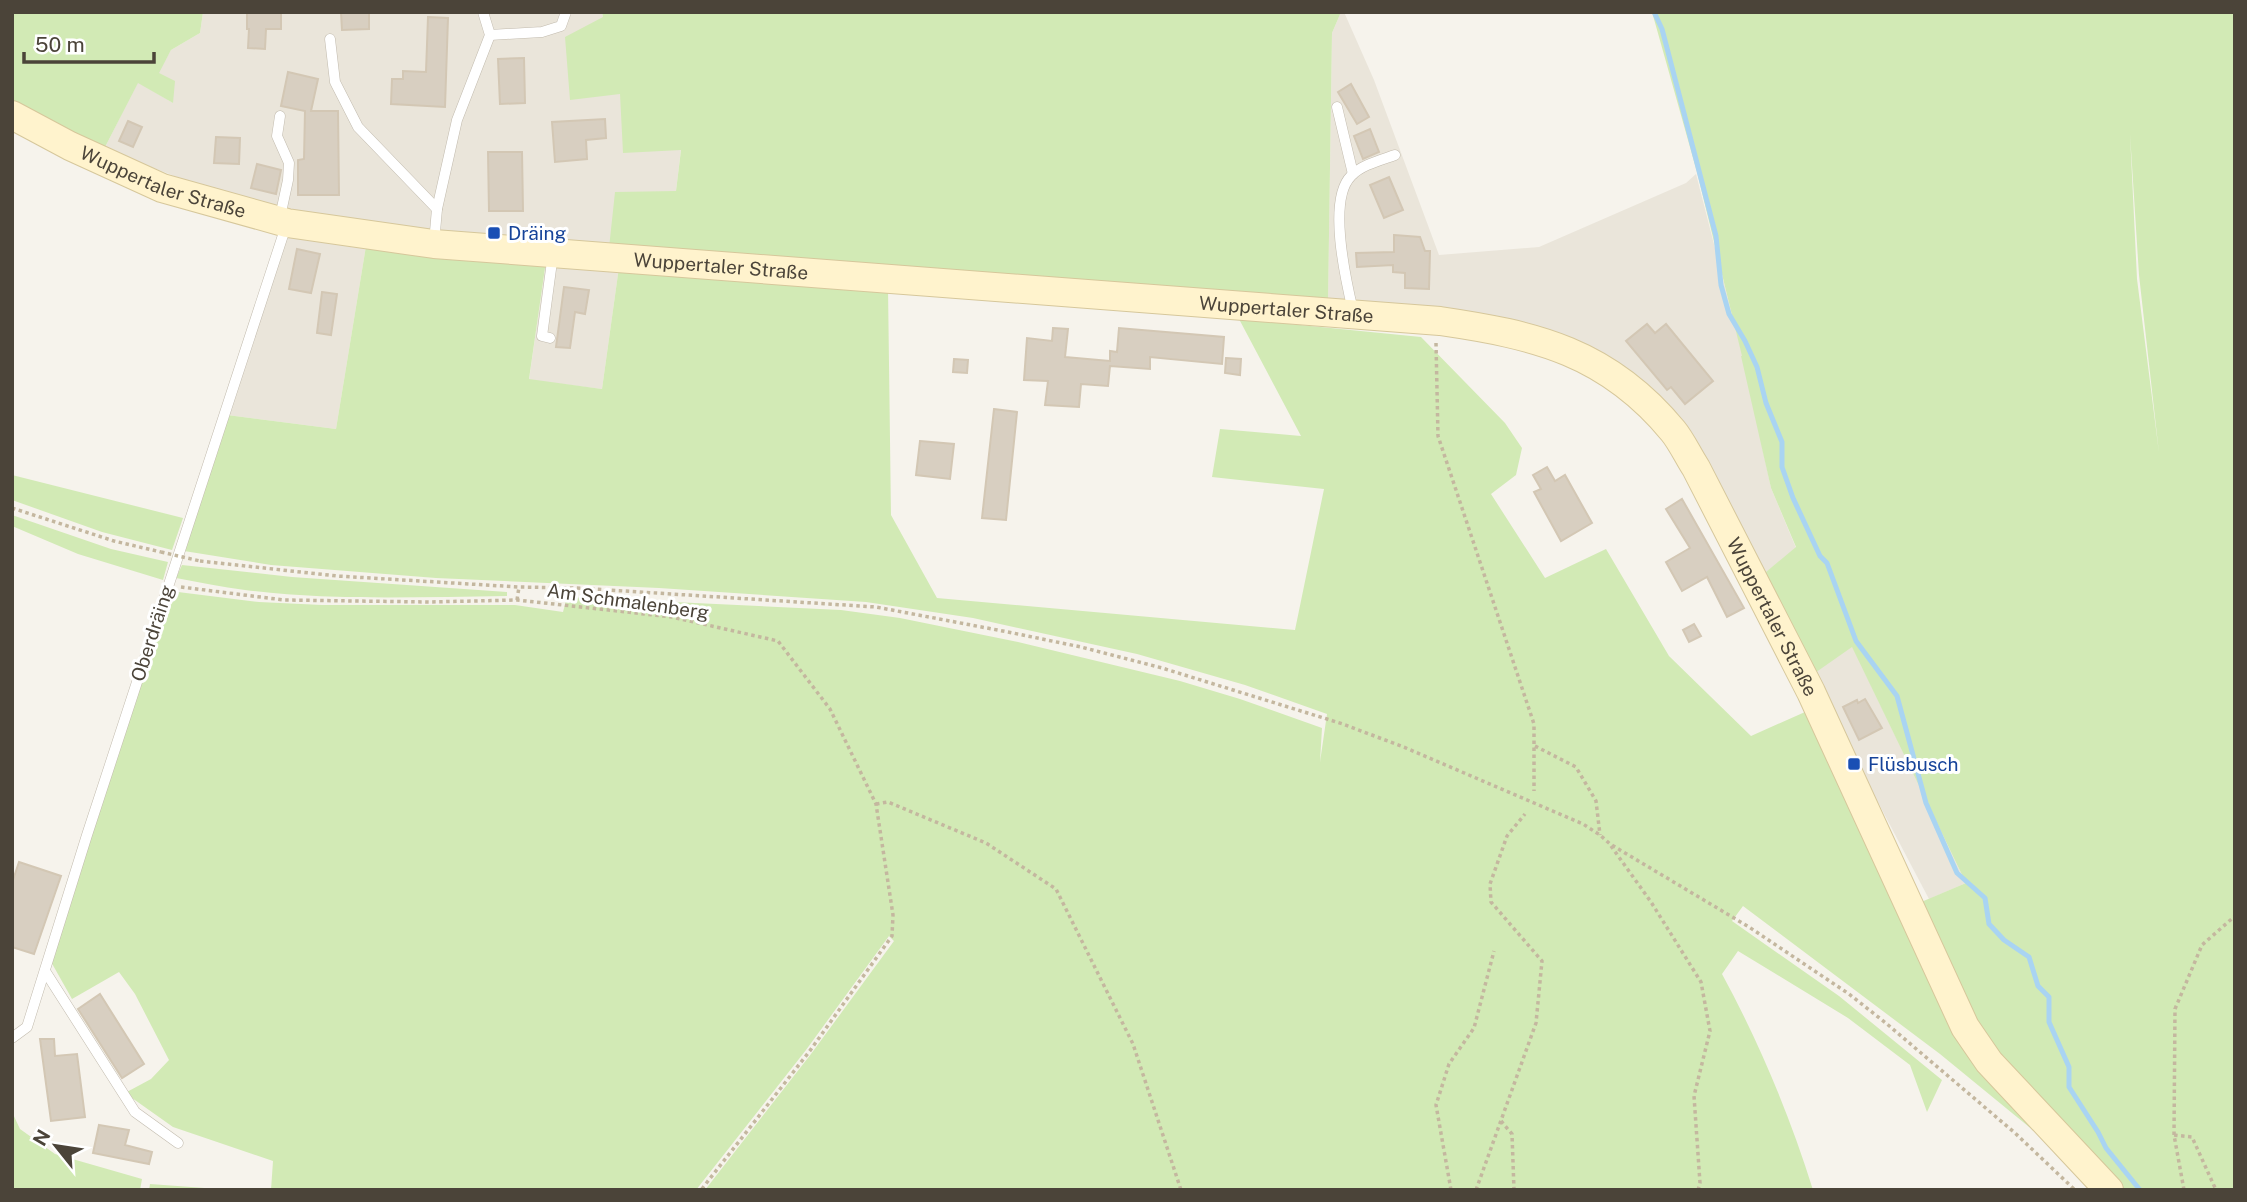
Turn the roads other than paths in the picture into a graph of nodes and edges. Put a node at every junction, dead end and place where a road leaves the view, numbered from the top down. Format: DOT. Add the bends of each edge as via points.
graph roads {
  1 [pos="483,12"];
  2 [pos="566,12"];
  3 [pos="490,35"];
  4 [pos="330,39"];
  5 [pos="1337,107"];
  6 [pos="12,115"];
  7 [pos="280,116"];
  8 [pos="1395,155"];
  9 [pos="1353,174"];
  10 [pos="437,209"];
  11 [pos="283,222"];
  12 [pos="434,244"];
  13 [pos="553,253"];
  14 [pos="1354,314"];
  15 [pos="550,338"];
  16 [pos="45,971"];
  17 [pos="12,1038"];
  18 [pos="178,1143"];
  19 [pos="2109,1190"];
  1 -- 3 [label="lane"];
  2 -- 3 [label="lane" via="561,26 542,32"];
  3 -- 10 [label="lane" via="457,120"];
  4 -- 10 [label="lane" via="335,82 358,127"];
  5 -- 9 [label="lane"];
  6 -- 11 [label="main road, Wuppertaler Straße" via="162,188"];
  7 -- 11 [label="lane, Oberdräing" via="277,136 289,163"];
  8 -- 9 [label="lane"];
  9 -- 14 [label="lane" via="1341,193 1340,225"];
  10 -- 12 [label="lane"];
  11 -- 12 [label="main road, Wuppertaler Straße"];
  11 -- 16 [label="lane, Oberdräing"];
  12 -- 13 [label="main road, Wuppertaler Straße"];
  13 -- 14 [label="main road, Wuppertaler Straße"];
  13 -- 15 [label="lane" via="542,336"];
  14 -- 19 [label="main road, Wuppertaler Straße" via="1440,321 1545,342 1595,362 1635,391 1674,432 1811,692 1965,1027 1989,1062"];
  16 -- 17 [label="lane, Oberdräing" via="27,1027"];
  16 -- 18 [label="lane" via="135,1112"];
}
